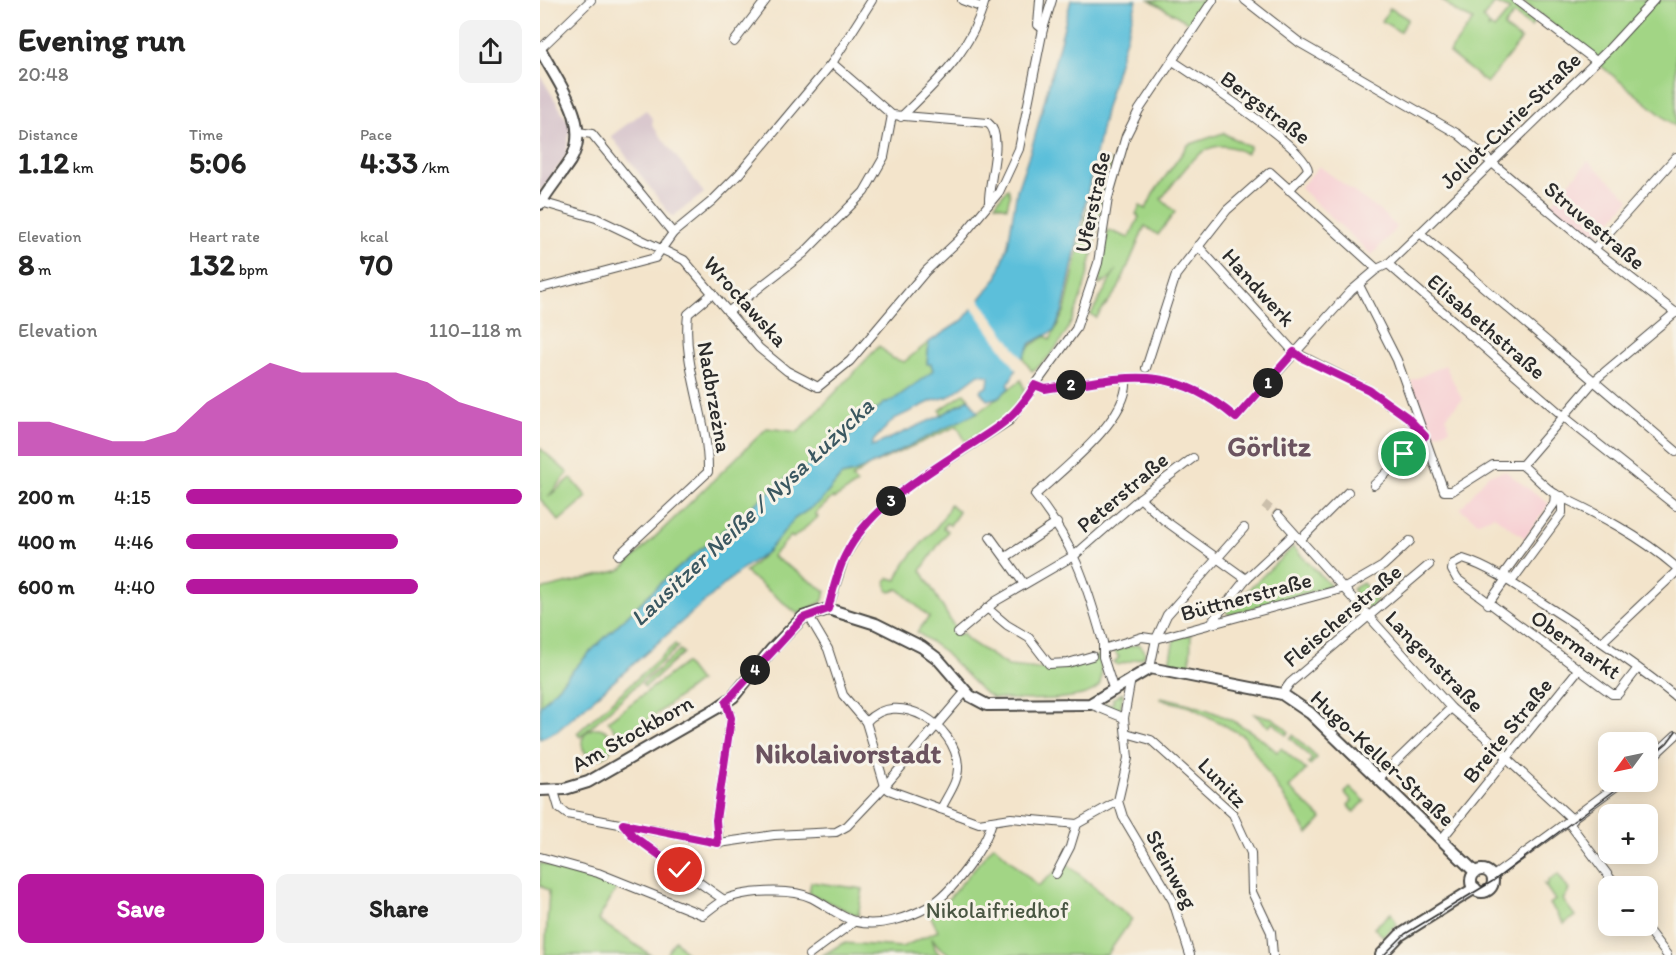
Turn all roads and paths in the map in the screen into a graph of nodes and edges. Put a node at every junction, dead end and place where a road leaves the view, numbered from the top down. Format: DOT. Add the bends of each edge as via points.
graph roads {
  1 [pos="591,0"];
  2 [pos="766,0"];
  3 [pos="872,0"];
  4 [pos="962,0"];
  5 [pos="1040,0"];
  6 [pos="1052,0"];
  7 [pos="1213,0"];
  8 [pos="1245,0"];
  9 [pos="1516,0"];
  10 [pos="1654,0"];
  11 [pos="984,4"];
  12 [pos="1043,29"];
  13 [pos="734,42"];
  14 [pos="540,49"];
  15 [pos="1173,61"];
  16 [pos="1596,61"];
  17 [pos="832,63"];
  18 [pos="892,115"];
  19 [pos="901,117"];
  20 [pos="578,132"];
  21 [pos="1676,157"];
  22 [pos="1493,162"];
  23 [pos="1289,190"];
  24 [pos="989,202"];
  25 [pos="540,203"];
  26 [pos="673,233"];
  27 [pos="1420,233"];
  28 [pos="1198,246"];
  29 [pos="662,249"];
  30 [pos="1594,249"];
  31 [pos="1388,264"];
  32 [pos="1377,268"];
  33 [pos="1359,285"];
  34 [pos="541,288"];
  35 [pos="713,294"];
  36 [pos="728,312"];
  37 [pos="1676,313"];
  38 [pos="1294,352"];
  39 [pos="1145,371"];
  40 [pos="1126,380"];
  41 [pos="1594,381"];
  42 [pos="1035,385"];
  43 [pos="1563,416"];
  44 [pos="1425,436"];
  45 [pos="1676,451"];
  46 [pos="1193,458"];
  47 [pos="1522,465"];
  48 [pos="1374,485"];
  49 [pos="1348,492"];
  50 [pos="1559,495"];
  51 [pos="1140,498"];
  52 [pos="1676,506"];
  53 [pos="1277,517"];
  54 [pos="1057,523"];
  55 [pos="1244,528"];
  56 [pos="990,537"];
  57 [pos="1297,537"];
  58 [pos="1410,541"];
  59 [pos="619,555"];
  60 [pos="1075,555"];
  61 [pos="1006,557"];
  62 [pos="1218,557"];
  63 [pos="1429,565"];
  64 [pos="1676,567"];
  65 [pos="1676,572"];
  66 [pos="1246,579"];
  67 [pos="1506,579"];
  68 [pos="1024,584"];
  69 [pos="1346,588"];
  70 [pos="1488,604"];
  71 [pos="987,608"];
  72 [pos="828,609"];
  73 [pos="808,615"];
  74 [pos="1369,616"];
  75 [pos="1211,623"];
  76 [pos="958,633"];
  77 [pos="1156,639"];
  78 [pos="1602,642"];
  79 [pos="1099,652"];
  80 [pos="1150,668"];
  81 [pos="1638,668"];
  82 [pos="1578,670"];
  83 [pos="1131,678"];
  84 [pos="966,691"];
  85 [pos="1114,691"];
  86 [pos="1282,694"];
  87 [pos="1676,697"];
  88 [pos="726,702"];
  89 [pos="1090,704"];
  90 [pos="1451,708"];
  91 [pos="1124,718"];
  92 [pos="866,722"];
  93 [pos="936,725"];
  94 [pos="1126,733"];
  95 [pos="1675,739"];
  96 [pos="1658,753"];
  97 [pos="1508,760"];
  98 [pos="1378,780"];
  99 [pos="885,786"];
  100 [pos="540,790"];
  101 [pos="554,790"];
  102 [pos="1609,792"];
  103 [pos="1118,801"];
  104 [pos="941,809"];
  105 [pos="992,821"];
  106 [pos="1571,822"];
  107 [pos="623,824"];
  108 [pos="1077,824"];
  109 [pos="1441,840"];
  110 [pos="718,843"];
  111 [pos="540,857"];
  112 [pos="1475,872"];
  113 [pos="1056,874"];
  114 [pos="1609,876"];
  115 [pos="1492,878"];
  116 [pos="1475,888"];
  117 [pos="724,900"];
  118 [pos="855,921"];
  119 [pos="1653,936"];
  120 [pos="809,955"];
  121 [pos="1190,955"];
  122 [pos="1273,955"];
  123 [pos="1382,955"];
  124 [pos="1667,955"];
  1 -- 14 [label="street"];
  2 -- 13 [label="street"];
  3 -- 17 [label="street"];
  4 -- 11 [label="street"];
  5 -- 12 [label="street" via="1038,25"];
  6 -- 12 [label="street"];
  7 -- 15 [label="street, Uferstraße"];
  8 -- 22 [label="street, Struvestraße" via="1300,43 1447,126"];
  9 -- 16 [label="street"];
  10 -- 16 [label="street, Joliot-Curie-Straße"];
  11 -- 19 [label="street" via="971,39 942,76"];
  12 -- 24 [label="street" via="1019,149 999,192"];
  14 -- 20 [label="street" via="572,109"];
  15 -- 23 [label="street, Bergstraße" via="1269,128 1305,160 1308,170"];
  15 -- 42 [label="street, Uferstraße" via="1132,122 1119,153 1098,263 1076,329"];
  16 -- 22 [label="street, Joliot-Curie-Straße"];
  17 -- 18 [label="street"];
  17 -- 26 [label="street" via="732,182"];
  18 -- 19 [label="street"];
  18 -- 36 [label="street" via="884,157 864,192 804,253"];
  19 -- 24 [label="street" via="988,123 994,128 997,137"];
  20 -- 25 [label="street" via="570,161"];
  20 -- 26 [label="street" via="592,134"];
  21 -- 30 [label="street"];
  22 -- 27 [label="street, Joliot-Curie-Straße"];
  22 -- 30 [label="street, Struvestraße"];
  23 -- 28 [label="street" via="1270,172 1227,210"];
  23 -- 32 [label="street"];
  24 -- 36 [label="street, Wrocławska" via="844,367 818,387 787,371 759,348"];
  25 -- 29 [label="street, Wrocławska" via="596,218"];
  26 -- 29 [label="street"];
  27 -- 31 [label="street, Joliot-Curie-Straße"];
  27 -- 41 [label="street, Elisabethstraße"];
  28 -- 38 [label="street, Handwerk"];
  28 -- 39 [label="street" via="1176,275"];
  29 -- 34 [label="street" via="650,261"];
  29 -- 35 [label="street, Wrocławska" via="692,267"];
  30 -- 37 [label="street, Struvestraße"];
  31 -- 32 [label="street"];
  31 -- 43 [label="street, Elisabethstraße"];
  32 -- 33 [label="street"];
  33 -- 38 [label="street"];
  33 -- 44 [label="street" via="1397,360"];
  35 -- 36 [label="street, Wrocławska"];
  35 -- 59 [label="street, Nadbrzeżna" via="688,314 685,338 709,450 708,472"];
  37 -- 41 [label="street"];
  38 -- 39 [label="street" via="1236,418 1196,389"];
  38 -- 44 [label="street, Handwerk" via="1369,390 1407,417"];
  39 -- 40 [label="street"];
  40 -- 42 [label="street" via="1045,389"];
  40 -- 54 [label="street" via="1127,390 1112,420 1035,495"];
  41 -- 43 [label="street"];
  41 -- 45 [label="street, Elisabethstraße"];
  42 -- 72 [label="street, Uferstraße" via="1009,421 923,476 865,525 845,556"];
  43 -- 47 [label="street"];
  43 -- 52 [label="street, Elisabethstraße"];
  44 -- 47 [label="street" via="1441,485 1449,492 1493,465"];
  44 -- 48 [label="street"];
  46 -- 51 [label="street, Peterstraße"];
  47 -- 50 [label="street"];
  49 -- 57 [label="street"];
  50 -- 64 [label="street" via="1606,518"];
  50 -- 67 [label="street" via="1505,572"];
  50 -- 67 [label="street" via="1562,513 1514,578"];
  51 -- 60 [label="street, Peterstraße"];
  51 -- 62 [label="street" via="1164,520"];
  53 -- 57 [label="street, Langenstraße"];
  54 -- 60 [label="street"];
  54 -- 61 [label="street"];
  55 -- 62 [label="street"];
  56 -- 61 [label="street"];
  57 -- 66 [label="street"];
  57 -- 69 [label="street, Langenstraße"];
  58 -- 69 [label="street, Büttnerstraße" via="1383,566"];
  60 -- 68 [label="street, Peterstraße"];
  60 -- 79 [label="street" via="1095,616"];
  61 -- 68 [label="street"];
  62 -- 66 [label="street"];
  62 -- 77 [label="street" via="1167,615"];
  63 -- 74 [label="street, Fleischerstraße"];
  65 -- 78 [label="street"];
  66 -- 75 [label="street"];
  67 -- 70 [label="street"];
  67 -- 70 [label="street, Obermarkt" via="1463,559 1453,564 1457,579"];
  67 -- 78 [label="street, Obermarkt"];
  68 -- 71 [label="street, Peterstraße"];
  69 -- 74 [label="street, Langenstraße"];
  69 -- 75 [label="street, Büttnerstraße"];
  70 -- 82 [label="street, Obermarkt"];
  71 -- 76 [label="street, Peterstraße"];
  71 -- 79 [label="street, Büttnerstraße" via="1007,626 1029,638 1049,663 1068,663"];
  72 -- 73 [label="street"];
  72 -- 84 [label="street" via="876,624 922,647"];
  73 -- 88 [label="street, Am Stockborn"];
  73 -- 92 [label="street" via="828,649 843,695"];
  74 -- 86 [label="street, Fleischerstraße"];
  74 -- 90 [label="street, Langenstraße"];
  75 -- 77 [label="street, Büttnerstraße"];
  77 -- 79 [label="street, Büttnerstraße" via="1142,637"];
  77 -- 80 [label="street"];
  78 -- 81 [label="street, Obermarkt"];
  79 -- 85 [label="street"];
  80 -- 83 [label="street"];
  80 -- 86 [label="street, Hugo-Keller-Straße"];
  81 -- 82 [label="street, Obermarkt" via="1616,695"];
  81 -- 87 [label="street, Obermarkt"];
  82 -- 97 [label="street, Breite Straße"];
  83 -- 85 [label="street"];
  83 -- 91 [label="street"];
  84 -- 89 [label="street" via="987,705"];
  84 -- 93 [label="street"];
  85 -- 89 [label="street"];
  86 -- 98 [label="street, Hugo-Keller-Straße" via="1310,713"];
  88 -- 101 [label="street, Am Stockborn" via="600,777 576,787"];
  88 -- 110 [label="street" via="731,718 716,820"];
  89 -- 91 [label="street"];
  90 -- 97 [label="street, Langenstraße"];
  90 -- 98 [label="street"];
  91 -- 94 [label="street"];
  92 -- 93 [label="street" via="881,709 896,707"];
  92 -- 99 [label="street"];
  93 -- 99 [label="street"];
  93 -- 104 [label="street" via="949,739 958,765"];
  94 -- 103 [label="street" via="1128,758"];
  94 -- 122 [label="street, Lunitz" via="1151,740 1233,814 1251,853 1252,892 1270,932"];
  95 -- 96 [label="street"];
  97 -- 106 [label="street, Langenstraße"];
  97 -- 109 [label="street, Breite Straße"];
  98 -- 109 [label="street, Hugo-Keller-Straße"];
  99 -- 104 [label="street"];
  99 -- 110 [label="street" via="847,826 836,832"];
  100 -- 101 [label="street, Am Stockborn"];
  101 -- 107 [label="street" via="559,808 567,814"];
  102 -- 106 [label="street"];
  103 -- 108 [label="street"];
  103 -- 121 [label="street, Steinweg" via="1123,817 1173,901"];
  104 -- 105 [label="street" via="972,821"];
  105 -- 108 [label="street" via="1011,818"];
  105 -- 118 [label="street" via="990,833 954,885 931,905 912,915 875,924"];
  106 -- 114 [label="street, Langenstraße"];
  106 -- 115 [label="street"];
  107 -- 110 [label="street"];
  107 -- 117 [label="street" via="633,836"];
  108 -- 113 [label="street"];
  109 -- 112 [label="street, Hugo-Keller-Straße"];
  111 -- 117 [label="street" via="598,873 703,915"];
  112 -- 115 [label="street" via="1484,870"];
  112 -- 116 [label="street" via="1471,879"];
  115 -- 116 [label="street" via="1489,889"];
  116 -- 123 [label="street" via="1400,935"];
  117 -- 118 [label="street" via="788,892 809,897"];
  118 -- 120 [label="street"];
  119 -- 124 [label="street"];
}
